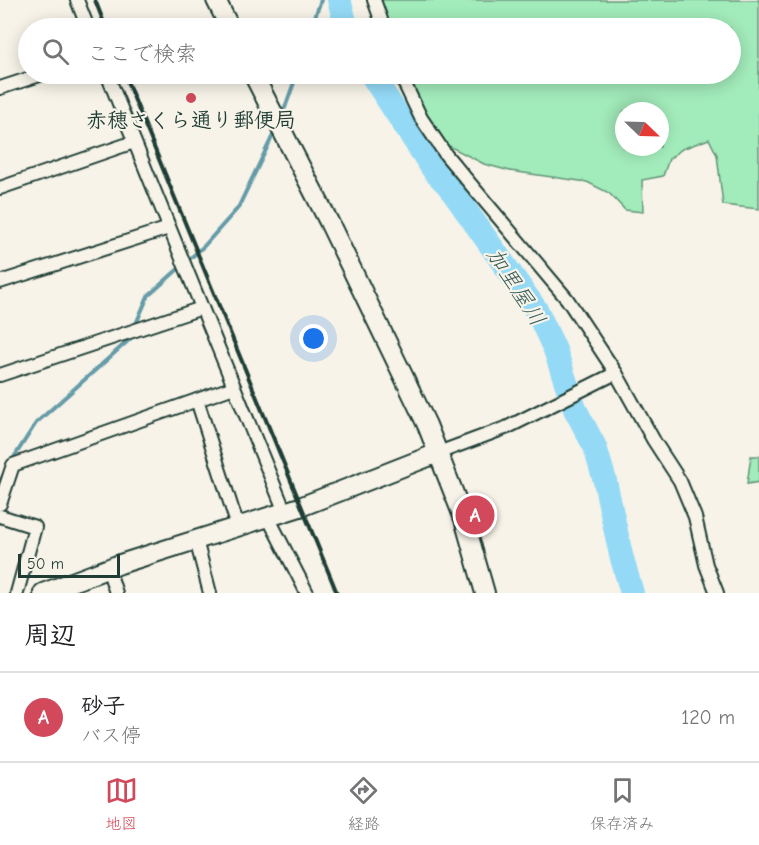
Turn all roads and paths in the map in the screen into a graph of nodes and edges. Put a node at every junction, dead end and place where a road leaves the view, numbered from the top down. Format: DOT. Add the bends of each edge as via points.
graph roads {
  1 [pos="77,0"];
  2 [pos="216,0"];
  3 [pos="374,0"];
  4 [pos="84,18"];
  5 [pos="225,18"];
  6 [pos="380,18"];
  7 [pos="18,82"];
  8 [pos="111,84"];
  9 [pos="258,84"];
  10 [pos="405,84"];
  11 [pos="0,88"];
  12 [pos="134,142"];
  13 [pos="0,188"];
  14 [pos="169,228"];
  15 [pos="0,282"];
  16 [pos="202,308"];
  17 [pos="616,373"];
  18 [pos="0,375"];
  19 [pos="234,387"];
  20 [pos="197,400"];
  21 [pos="438,453"];
  22 [pos="0,504"];
  23 [pos="277,515"];
  24 [pos="0,516"];
  25 [pos="238,527"];
  26 [pos="196,540"];
  27 [pos="108,568"];
  28 [pos="17,593"];
  29 [pos="43,593"];
  30 [pos="116,593"];
  31 [pos="210,593"];
  32 [pos="307,593"];
  33 [pos="485,593"];
  34 [pos="717,593"];
  1 -- 4 [label="street"];
  2 -- 5 [label="street"];
  3 -- 6 [label="street"];
  7 -- 11 [label="street"];
  8 -- 12 [label="street"];
  9 -- 21 [label="street"];
  10 -- 17 [label="street" via="421,118 446,155 567,299"];
  12 -- 13 [label="street"];
  12 -- 14 [label="street"];
  14 -- 15 [label="street"];
  14 -- 16 [label="street"];
  16 -- 18 [label="street"];
  16 -- 19 [label="street"];
  17 -- 21 [label="street" via="492,434"];
  17 -- 34 [label="street" via="680,481"];
  19 -- 20 [label="street"];
  19 -- 23 [label="street"];
  20 -- 22 [label="street" via="13,465"];
  20 -- 25 [label="street"];
  21 -- 23 [label="street"];
  21 -- 33 [label="street" via="464,519"];
  23 -- 25 [label="street"];
  23 -- 32 [label="street"];
  24 -- 28 [label="street" via="34,527"];
  25 -- 26 [label="street"];
  26 -- 27 [label="street"];
  26 -- 31 [label="street"];
  27 -- 29 [label="street"];
  27 -- 30 [label="street"];
}
